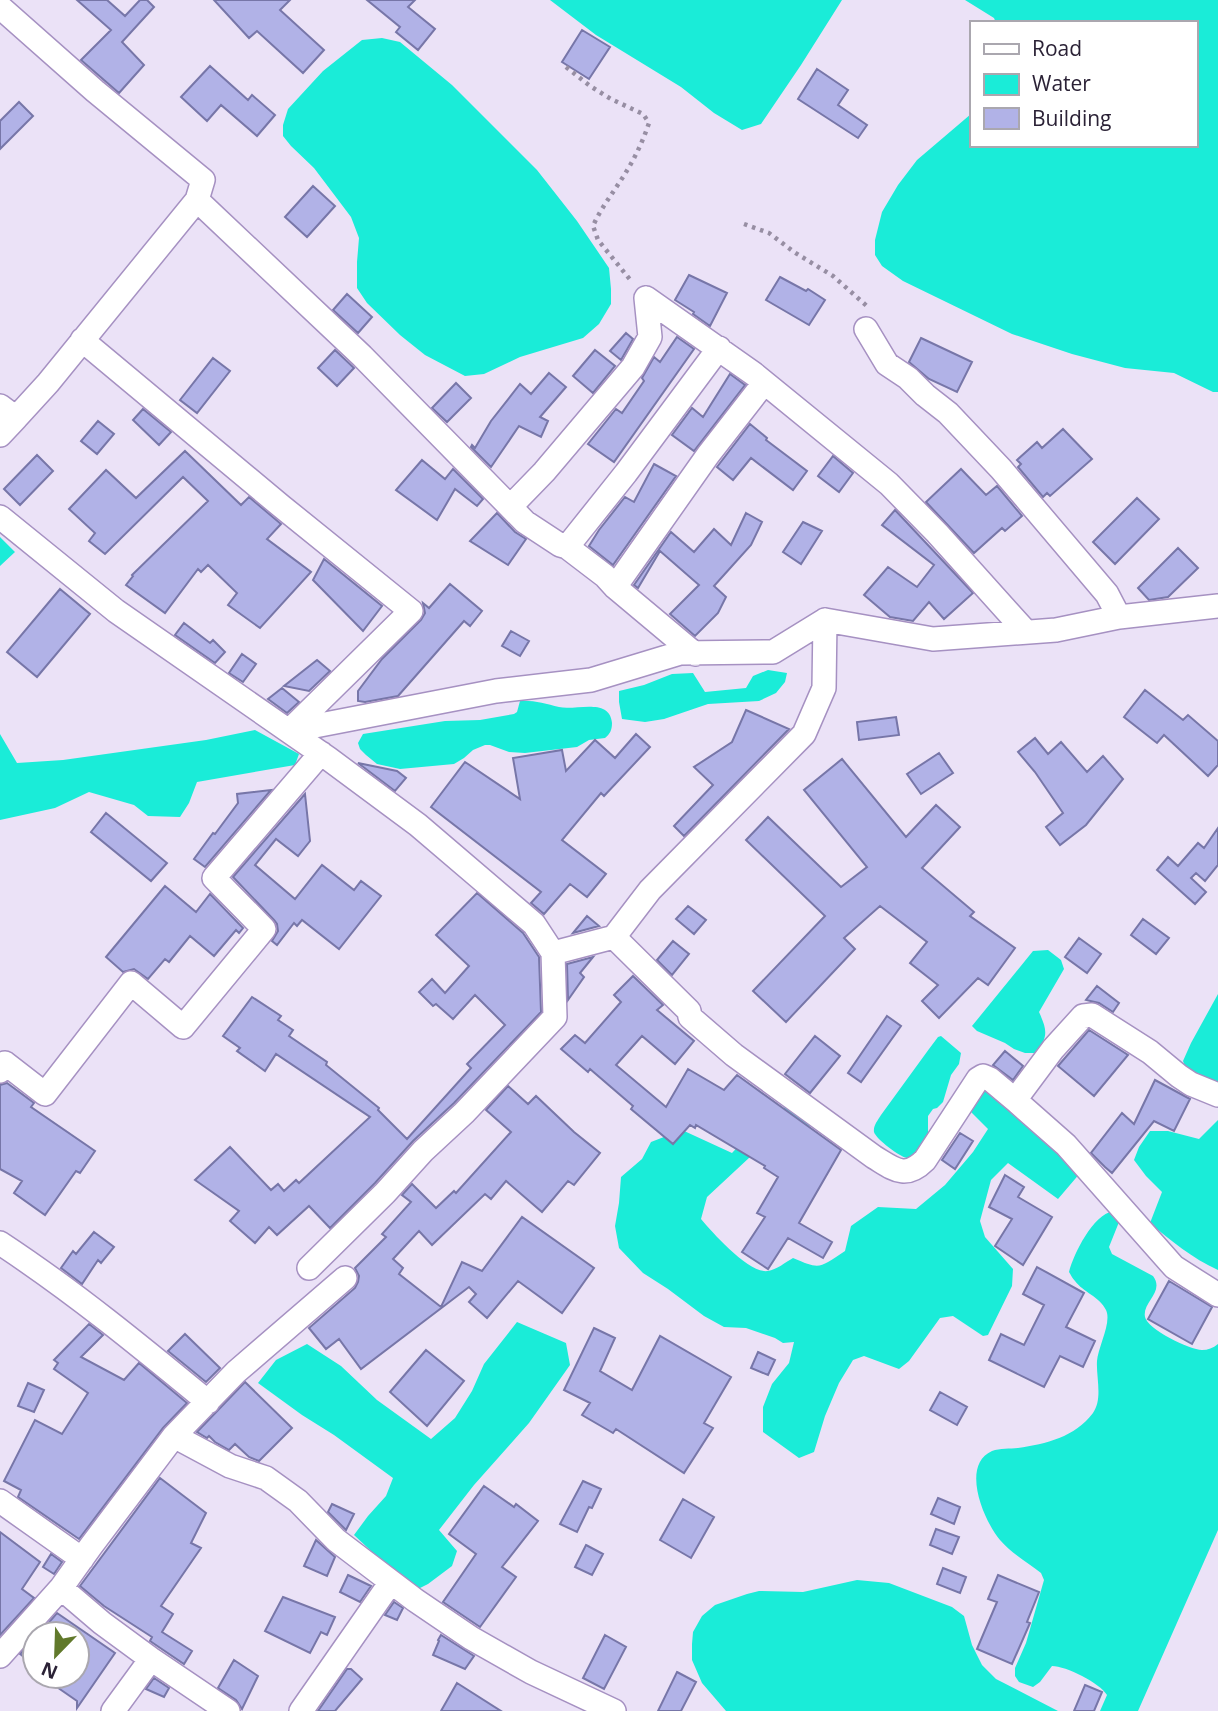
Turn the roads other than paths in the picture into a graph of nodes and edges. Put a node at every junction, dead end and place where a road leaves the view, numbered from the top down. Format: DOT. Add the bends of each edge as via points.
graph roads {
  1 [pos="0,7"];
  2 [pos="197,200"];
  3 [pos="866,329"];
  4 [pos="82,340"];
  5 [pos="719,348"];
  6 [pos="764,383"];
  7 [pos="8,412"];
  8 [pos="0,435"];
  9 [pos="511,506"];
  10 [pos="0,517"];
  11 [pos="567,547"];
  12 [pos="615,587"];
  13 [pos="1218,606"];
  14 [pos="1119,617"];
  15 [pos="825,620"];
  16 [pos="1026,632"];
  17 [pos="695,654"];
  18 [pos="289,731"];
  19 [pos="321,753"];
  20 [pos="614,937"];
  21 [pos="553,953"];
  22 [pos="0,1071"];
  23 [pos="1218,1095"];
  24 [pos="1015,1100"];
  25 [pos="0,1242"];
  26 [pos="309,1268"];
  27 [pos="345,1278"];
  28 [pos="1218,1295"];
  29 [pos="208,1402"];
  30 [pos="174,1436"];
  31 [pos="0,1501"];
  32 [pos="82,1559"];
  33 [pos="391,1582"];
  34 [pos="61,1588"];
  35 [pos="0,1656"];
  36 [pos="151,1659"];
  37 [pos="113,1711"];
  38 [pos="228,1711"];
  39 [pos="301,1711"];
  40 [pos="614,1711"];
  1 -- 2 [label="street" via="203,180"];
  2 -- 4 [label="street"];
  2 -- 9 [label="street"];
  3 -- 14 [label="street" via="887,364 947,413 1001,469 1107,594"];
  4 -- 7 [label="street" via="48,383"];
  4 -- 18 [label="street" via="411,611"];
  5 -- 6 [label="street"];
  5 -- 9 [label="street" via="646,298 650,337 634,367"];
  5 -- 11 [label="street"];
  6 -- 12 [label="street"];
  6 -- 16 [label="street" via="889,484"];
  7 -- 8 [label="street"];
  9 -- 11 [label="street" via="526,522"];
  10 -- 18 [label="street" via="116,611"];
  11 -- 12 [label="street"];
  12 -- 17 [label="street"];
  13 -- 14 [label="street"];
  14 -- 16 [label="street"];
  15 -- 16 [label="street" via="933,639"];
  15 -- 17 [label="street" via="773,652"];
  15 -- 20 [label="street" via="824,688 804,734 650,890"];
  17 -- 18 [label="street" via="680,653 591,680 496,691"];
  18 -- 19 [label="street"];
  19 -- 21 [label="street" via="418,825 534,924"];
  19 -- 22 [label="street" via="214,878 264,929 183,1027 131,983 45,1094 5,1063"];
  20 -- 21 [label="street"];
  20 -- 24 [label="street" via="690,1017 734,1055 897,1171 908,1171 925,1160 978,1079 987,1077"];
  21 -- 26 [label="street" via="555,1017"];
  23 -- 24 [label="street" via="1191,1084 1092,1015 1076,1022"];
  24 -- 28 [label="street" via="1066,1145 1174,1267"];
  25 -- 29 [label="street" via="50,1276"];
  27 -- 29 [label="street"];
  29 -- 30 [label="street"];
  30 -- 32 [label="street"];
  30 -- 33 [label="street" via="230,1466 266,1478"];
  31 -- 32 [label="street"];
  32 -- 34 [label="street"];
  33 -- 39 [label="street"];
  33 -- 40 [label="street" via="471,1638"];
  34 -- 35 [label="street"];
  34 -- 36 [label="street"];
  36 -- 37 [label="street"];
  36 -- 38 [label="street"];
}
